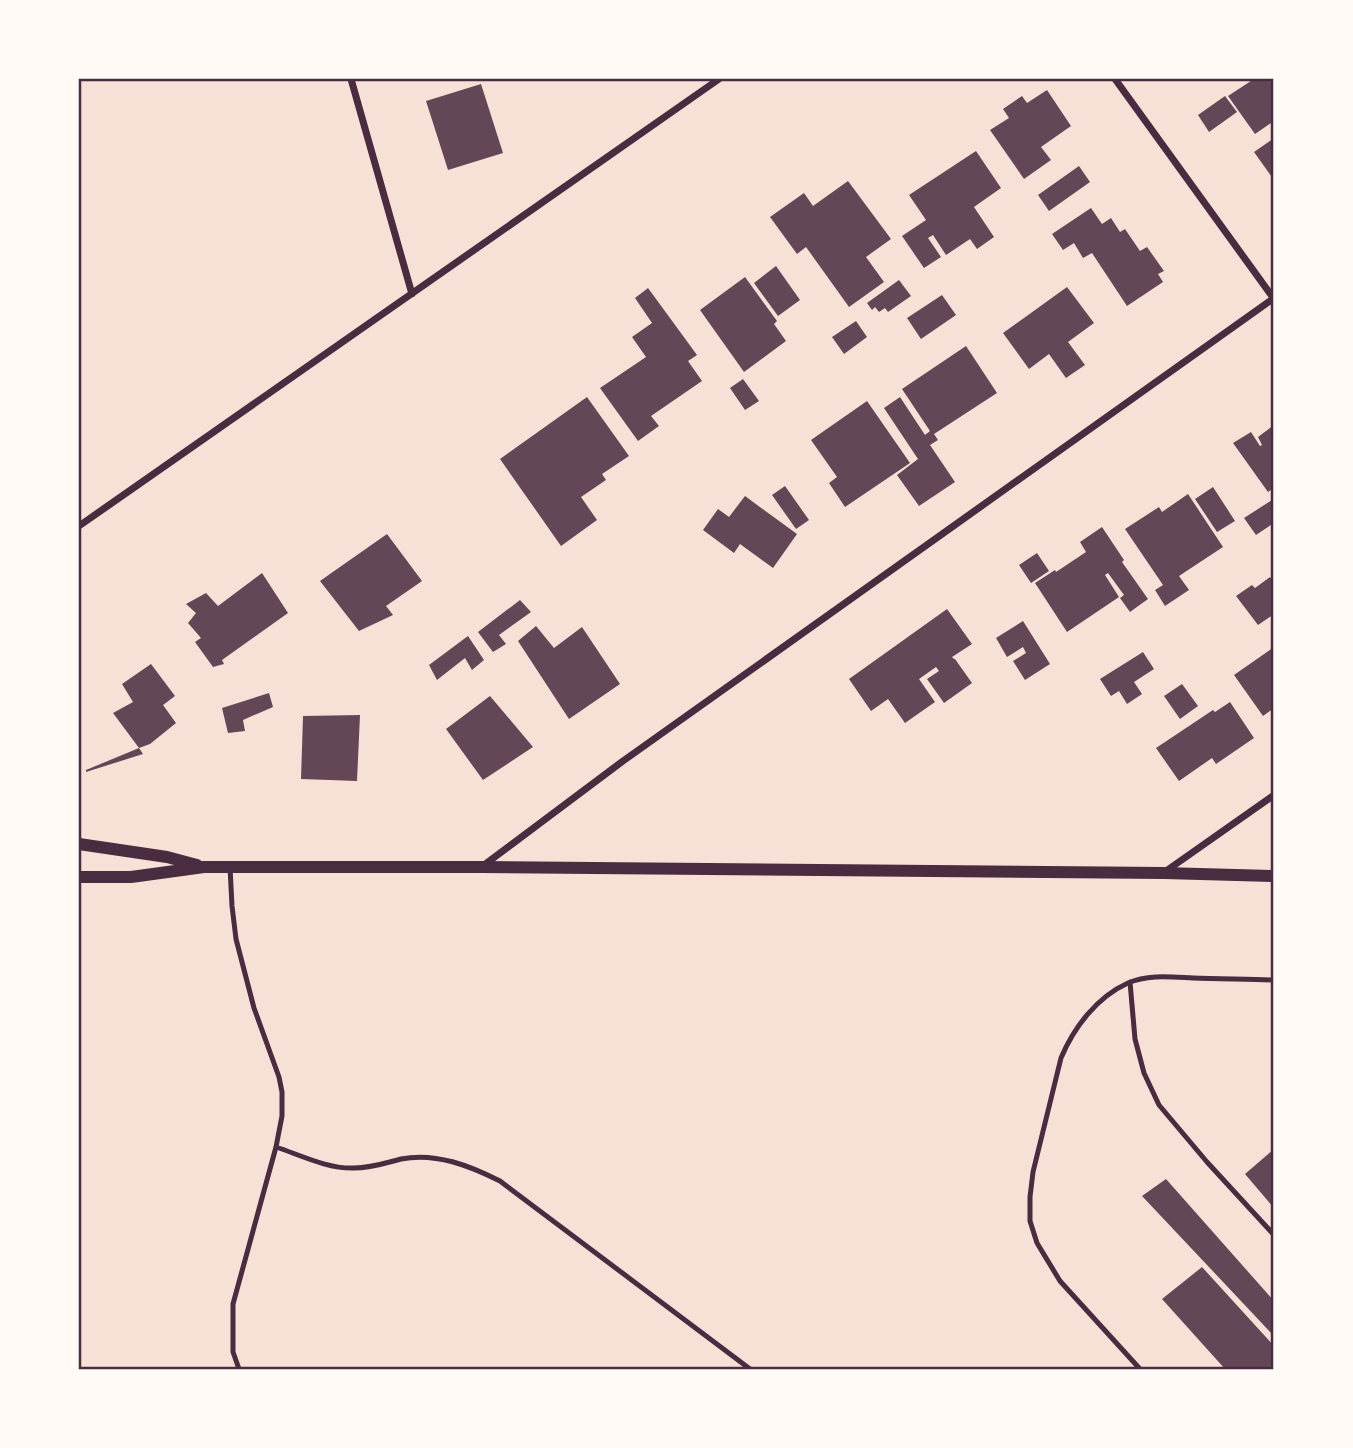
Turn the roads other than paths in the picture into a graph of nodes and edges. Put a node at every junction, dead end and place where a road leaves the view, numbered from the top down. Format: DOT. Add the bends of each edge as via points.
graph roads {
  1 [pos="351,79"];
  2 [pos="719,79"];
  3 [pos="1115,79"];
  4 [pos="412,294"];
  5 [pos="1274,299"];
  6 [pos="79,526"];
  7 [pos="1274,795"];
  8 [pos="79,844"];
  9 [pos="204,867"];
  10 [pos="230,867"];
  11 [pos="482,867"];
  12 [pos="1164,873"];
  13 [pos="1274,876"];
  14 [pos="79,877"];
  15 [pos="1274,980"];
  16 [pos="1130,982"];
  17 [pos="276,1147"];
  18 [pos="1274,1235"];
  19 [pos="239,1369"];
  20 [pos="750,1369"];
  21 [pos="1140,1369"];
  1 -- 4 [label="street"];
  2 -- 4 [label="street"];
  3 -- 5 [label="street"];
  4 -- 6 [label="street"];
  5 -- 11 [label="street" via="623,761"];
  7 -- 12 [label="street"];
  8 -- 9 [label="street"];
  9 -- 10 [label="street"];
  9 -- 14 [label="street" via="131,877"];
  10 -- 11 [label="street"];
  10 -- 17 [label="lane" via="236,939 282,1092"];
  11 -- 12 [label="street"];
  12 -- 13 [label="street"];
  15 -- 16 [label="lane" via="1151,977"];
  16 -- 18 [label="lane" via="1135,1040 1159,1105"];
  16 -- 21 [label="lane" via="1092,1010 1068,1041 1033,1172 1030,1222 1060,1281"];
  17 -- 19 [label="lane" via="233,1304 233,1352"];
  17 -- 20 [label="lane" via="352,1168 424,1157 478,1170 511,1189"];
}
